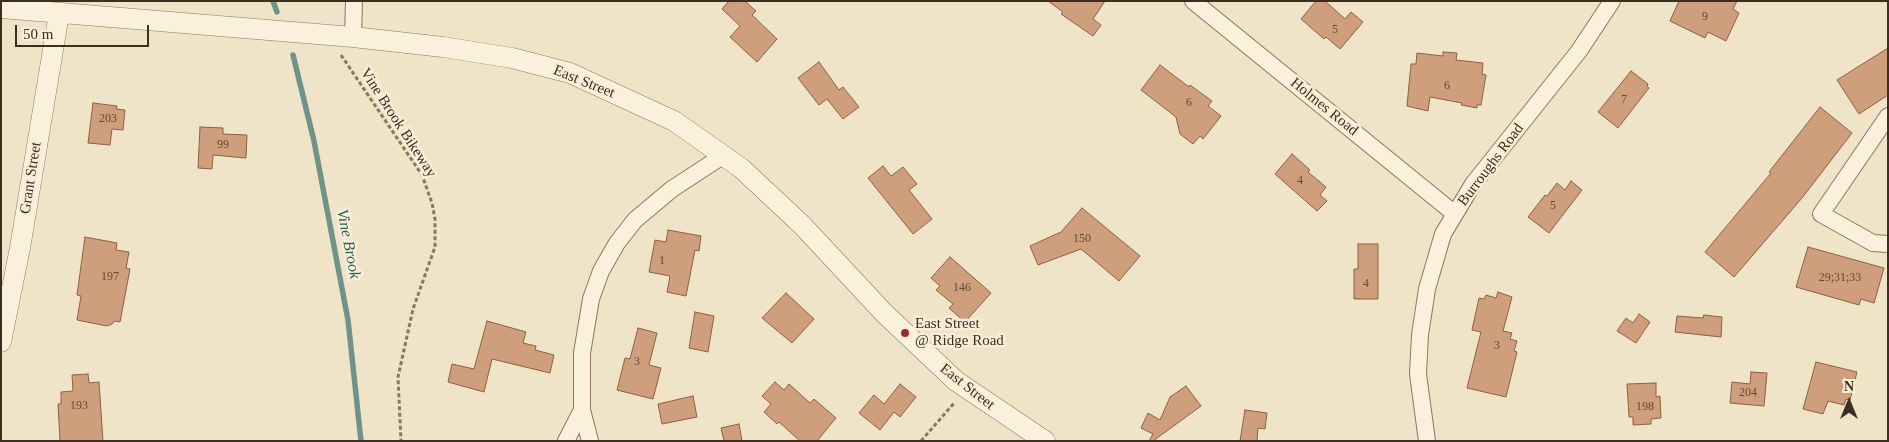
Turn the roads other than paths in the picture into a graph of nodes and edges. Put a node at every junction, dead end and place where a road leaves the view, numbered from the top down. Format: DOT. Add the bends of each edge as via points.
graph roads {
  1 [pos="354,1"];
  2 [pos="1193,1"];
  3 [pos="1612,1"];
  4 [pos="1,8"];
  5 [pos="59,14"];
  6 [pos="353,37"];
  7 [pos="1888,116"];
  8 [pos="724,156"];
  9 [pos="1455,214"];
  10 [pos="1888,244"];
  11 [pos="1,342"];
  12 [pos="582,410"];
  13 [pos="566,441"];
  14 [pos="590,441"];
  15 [pos="1045,441"];
  16 [pos="1427,441"];
  1 -- 6 [label="street"];
  2 -- 9 [label="street, Holmes Road"];
  3 -- 9 [label="street, Burroughs Road" via="1579,51 1473,184"];
  4 -- 5 [label="street, East Street"];
  5 -- 6 [label="street, East Street"];
  5 -- 11 [label="street, Grant Street"];
  6 -- 8 [label="street, East Street" via="491,54 570,73 674,121"];
  7 -- 10 [label="street" via="1821,214 1873,243"];
  8 -- 12 [label="street" via="672,189 635,220 601,271 585,326"];
  8 -- 15 [label="street, East Street" via="802,225 884,313 956,382"];
  9 -- 16 [label="street, Burroughs Road" via="1443,234 1427,289 1420,335 1418,374"];
  12 -- 13 [label="street"];
  12 -- 14 [label="street"];
}
